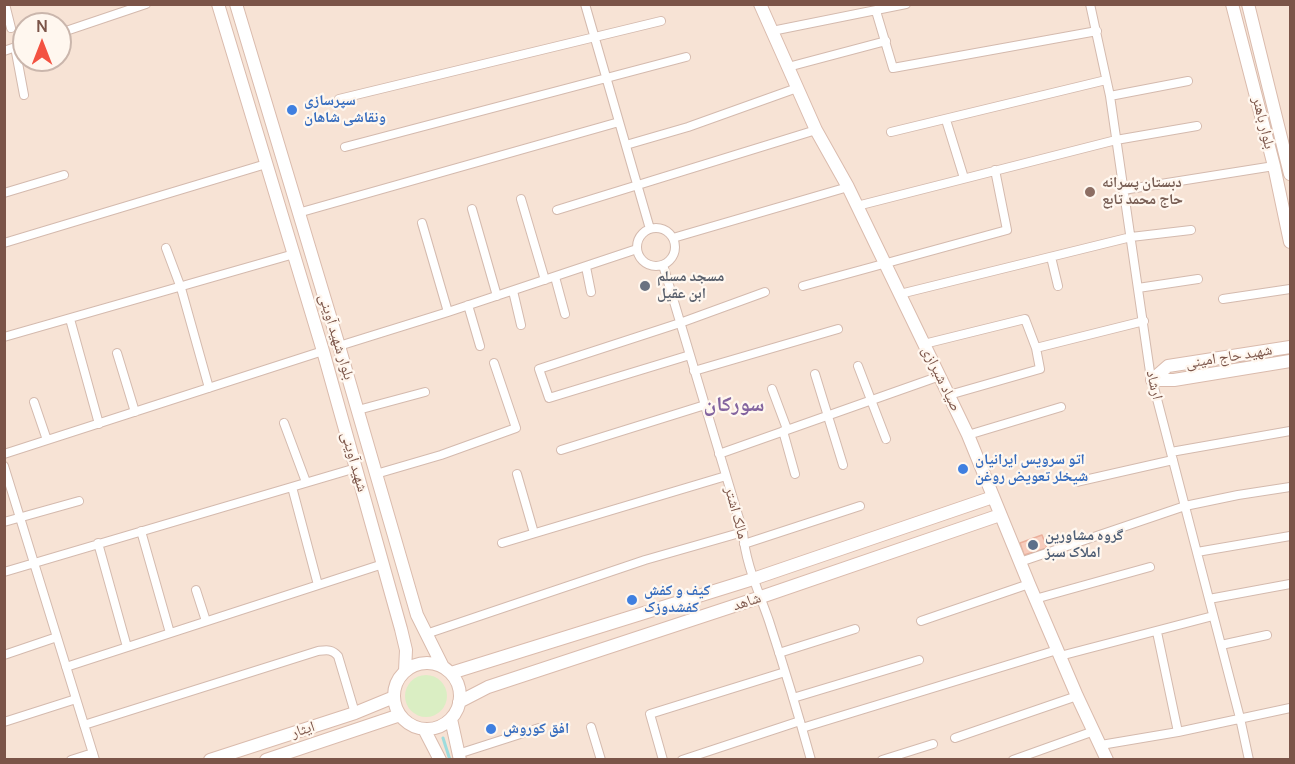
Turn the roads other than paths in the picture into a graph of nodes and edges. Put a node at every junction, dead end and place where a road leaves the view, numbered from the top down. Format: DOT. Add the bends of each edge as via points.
graph roads {
  1 [pos="5,4"];
  2 [pos="146,4"];
  3 [pos="218,4"];
  4 [pos="236,4"];
  5 [pos="585,4"];
  6 [pos="760,4"];
  7 [pos="906,4"];
  8 [pos="1090,4"];
  9 [pos="1232,4"];
  10 [pos="1248,4"];
  11 [pos="876,11"];
  12 [pos="661,21"];
  13 [pos="11,28"];
  14 [pos="72,29"];
  15 [pos="772,31"];
  16 [pos="1096,31"];
  17 [pos="594,36"];
  18 [pos="886,41"];
  19 [pos="9,49"];
  20 [pos="686,57"];
  21 [pos="788,67"];
  22 [pos="606,78"];
  23 [pos="1106,80"];
  24 [pos="1188,81"];
  25 [pos="797,88"];
  26 [pos="24,95"];
  27 [pos="1110,96"];
  28 [pos="339,99"];
  29 [pos="946,120"];
  30 [pos="619,122"];
  31 [pos="1197,126"];
  32 [pos="1285,127"];
  33 [pos="816,130"];
  34 [pos="891,132"];
  35 [pos="1116,140"];
  36 [pos="626,145"];
  37 [pos="345,147"];
  38 [pos="266,164"];
  39 [pos="1274,166"];
  40 [pos="995,170"];
  41 [pos="1290,174"];
  42 [pos="64,176"];
  43 [pos="964,178"];
  44 [pos="638,187"];
  45 [pos="848,187"];
  46 [pos="1123,190"];
  47 [pos="4,193"];
  48 [pos="521,199"];
  49 [pos="857,206"];
  50 [pos="472,209"];
  51 [pos="557,210"];
  52 [pos="298,213"];
  53 [pos="422,223"];
  54 [pos="650,229"];
  55 [pos="1191,230"];
  56 [pos="1131,237"];
  57 [pos="673,238"];
  58 [pos="1290,242"];
  59 [pos="4,243"];
  60 [pos="166,248"];
  61 [pos="637,249"];
  62 [pos="294,254"];
  63 [pos="1051,257"];
  64 [pos="885,263"];
  65 [pos="663,265"];
  66 [pos="586,267"];
  67 [pos="555,277"];
  68 [pos="1198,279"];
  69 [pos="545,280"];
  70 [pos="803,286"];
  71 [pos="1058,286"];
  72 [pos="181,288"];
  73 [pos="1138,288"];
  74 [pos="1290,289"];
  75 [pos="513,291"];
  76 [pos="591,292"];
  77 [pos="765,292"];
  78 [pos="900,294"];
  79 [pos="497,296"];
  80 [pos="1223,299"];
  81 [pos="468,306"];
  82 [pos="448,312"];
  83 [pos="565,314"];
  84 [pos="70,319"];
  85 [pos="1144,321"];
  86 [pos="680,323"];
  87 [pos="521,325"];
  88 [pos="838,329"];
  89 [pos="4,337"];
  90 [pos="924,344"];
  91 [pos="339,346"];
  92 [pos="480,346"];
  93 [pos="1290,347"];
  94 [pos="1036,348"];
  95 [pos="323,351"];
  96 [pos="117,353"];
  97 [pos="690,355"];
  98 [pos="1290,361"];
  99 [pos="494,363"];
  100 [pos="858,366"];
  101 [pos="694,370"];
  102 [pos="815,374"];
  103 [pos="940,376"];
  104 [pos="1152,380"];
  105 [pos="209,388"];
  106 [pos="772,389"];
  107 [pos="424,392"];
  108 [pos="949,395"];
  109 [pos="870,400"];
  110 [pos="34,402"];
  111 [pos="705,405"];
  112 [pos="1061,406"];
  113 [pos="358,410"];
  114 [pos="135,412"];
  115 [pos="828,415"];
  116 [pos="284,423"];
  117 [pos="99,424"];
  118 [pos="785,430"];
  119 [pos="1290,431"];
  120 [pos="968,435"];
  121 [pos="47,440"];
  122 [pos="886,440"];
  123 [pos="561,450"];
  124 [pos="4,454"];
  125 [pos="719,454"];
  126 [pos="1172,456"];
  127 [pos="843,465"];
  128 [pos="4,466"];
  129 [pos="356,468"];
  130 [pos="376,474"];
  131 [pos="517,474"];
  132 [pos="795,474"];
  133 [pos="726,476"];
  134 [pos="306,482"];
  135 [pos="1076,482"];
  136 [pos="292,487"];
  137 [pos="1290,488"];
  138 [pos="993,497"];
  139 [pos="79,501"];
  140 [pos="860,506"];
  141 [pos="1185,506"];
  142 [pos="1000,515"];
  143 [pos="21,518"];
  144 [pos="4,522"];
  145 [pos="141,531"];
  146 [pos="743,532"];
  147 [pos="534,533"];
  148 [pos="1290,536"];
  149 [pos="98,543"];
  150 [pos="502,543"];
  151 [pos="744,544"];
  152 [pos="1197,552"];
  153 [pos="35,562"];
  154 [pos="1020,562"];
  155 [pos="383,564"];
  156 [pos="1150,567"];
  157 [pos="4,572"];
  158 [pos="753,579"];
  159 [pos="1029,584"];
  160 [pos="1290,584"];
  161 [pos="318,585"];
  162 [pos="196,591"];
  163 [pos="761,597"];
  164 [pos="1209,598"];
  165 [pos="1035,599"];
  166 [pos="1214,616"];
  167 [pos="206,621"];
  168 [pos="921,621"];
  169 [pos="855,629"];
  170 [pos="1157,632"];
  171 [pos="170,633"];
  172 [pos="426,634"];
  173 [pos="1267,635"];
  174 [pos="57,637"];
  175 [pos="1221,645"];
  176 [pos="127,647"];
  177 [pos="779,653"];
  178 [pos="1058,653"];
  179 [pos="4,655"];
  180 [pos="919,660"];
  181 [pos="66,667"];
  182 [pos="447,670"];
  183 [pos="405,671"];
  184 [pos="785,672"];
  185 [pos="1077,696"];
  186 [pos="394,697"];
  187 [pos="793,698"];
  188 [pos="76,699"];
  189 [pos="459,702"];
  190 [pos="1290,708"];
  191 [pos="356,713"];
  192 [pos="400,715"];
  193 [pos="1240,718"];
  194 [pos="451,719"];
  195 [pos="4,722"];
  196 [pos="801,724"];
  197 [pos="84,725"];
  198 [pos="591,727"];
  199 [pos="539,728"];
  200 [pos="424,729"];
  201 [pos="1094,731"];
  202 [pos="1178,732"];
  203 [pos="955,738"];
  204 [pos="933,744"];
  205 [pos="1101,745"];
  206 [pos="94,756"];
  207 [pos="459,757"];
  208 [pos="70,759"];
  209 [pos="210,759"];
  210 [pos="266,759"];
  211 [pos="440,759"];
  212 [pos="601,759"];
  213 [pos="663,759"];
  214 [pos="682,759"];
  215 [pos="811,759"];
  216 [pos="882,759"];
  217 [pos="1013,759"];
  218 [pos="1107,759"];
  219 [pos="1249,759"];
  1 -- 13 [label="street"];
  2 -- 14 [label="street"];
  3 -- 38 [label="street"];
  4 -- 52 [label="street, بلوار شهید آوینی"];
  5 -- 17 [label="street"];
  6 -- 15 [label="street, صیاد شیرازی"];
  7 -- 11 [label="street"];
  8 -- 16 [label="street, ارشاد"];
  9 -- 39 [label="street, بلوار باهنر"];
  10 -- 32 [label="street, بلوار باهنر"];
  11 -- 15 [label="street"];
  11 -- 18 [label="street"];
  12 -- 17 [label="street"];
  15 -- 21 [label="street, صیاد شیرازی"];
  16 -- 18 [label="street" via="893,68"];
  16 -- 23 [label="street, ارشاد"];
  17 -- 22 [label="street"];
  17 -- 28 [label="street"];
  18 -- 21 [label="street"];
  19 -- 26 [label="street"];
  20 -- 22 [label="street"];
  21 -- 25 [label="street, صیاد شیرازی"];
  22 -- 30 [label="street"];
  22 -- 37 [label="street"];
  23 -- 27 [label="street, ارشاد"];
  23 -- 29 [label="street"];
  24 -- 27 [label="street"];
  25 -- 33 [label="street, صیاد شیرازی"];
  25 -- 36 [label="street"];
  27 -- 35 [label="street, ارشاد"];
  29 -- 34 [label="street"];
  29 -- 43 [label="street"];
  30 -- 36 [label="street"];
  30 -- 52 [label="street"];
  31 -- 35 [label="street"];
  32 -- 41 [label="street, بلوار باهنر"];
  33 -- 44 [label="street"];
  33 -- 45 [label="street, صیاد شیرازی"];
  35 -- 40 [label="street"];
  35 -- 46 [label="street, ارشاد"];
  36 -- 44 [label="street"];
  38 -- 59 [label="street"];
  38 -- 62 [label="street"];
  39 -- 46 [label="street"];
  39 -- 58 [label="street, بلوار باهنر"];
  40 -- 43 [label="street"];
  40 -- 64 [label="street" via="1007,230"];
  42 -- 47 [label="street"];
  43 -- 49 [label="street"];
  44 -- 51 [label="street"];
  44 -- 54 [label="street"];
  45 -- 49 [label="street, صیاد شیرازی"];
  45 -- 57 [label="street"];
  46 -- 56 [label="street, ارشاد"];
  48 -- 69 [label="street"];
  49 -- 64 [label="street, صیاد شیرازی"];
  50 -- 79 [label="street"];
  52 -- 91 [label="street, بلوار شهید آوینی"];
  53 -- 82 [label="street"];
  54 -- 57 [label="street" via="663,230"];
  54 -- 61 [label="street" via="638,239"];
  55 -- 56 [label="street"];
  56 -- 63 [label="street"];
  56 -- 73 [label="street, ارشاد"];
  57 -- 65 [label="street" via="675,251"];
  60 -- 72 [label="street"];
  61 -- 65 [label="street" via="646,264"];
  61 -- 66 [label="street"];
  62 -- 72 [label="street"];
  62 -- 95 [label="street, شهید آوینی"];
  63 -- 71 [label="street"];
  63 -- 78 [label="street"];
  64 -- 70 [label="street"];
  64 -- 78 [label="street, صیاد شیرازی"];
  65 -- 86 [label="street, مالک اشتر"];
  66 -- 67 [label="street"];
  66 -- 76 [label="street"];
  67 -- 69 [label="street"];
  67 -- 83 [label="street"];
  68 -- 73 [label="street"];
  69 -- 75 [label="street"];
  72 -- 84 [label="street"];
  72 -- 105 [label="street"];
  73 -- 85 [label="street, ارشاد"];
  74 -- 80 [label="street"];
  75 -- 79 [label="street"];
  75 -- 87 [label="street"];
  77 -- 86 [label="street"];
  78 -- 90 [label="street, صیاد شیرازی"];
  79 -- 81 [label="street"];
  81 -- 82 [label="street"];
  81 -- 92 [label="street"];
  82 -- 91 [label="street"];
  84 -- 89 [label="street"];
  84 -- 117 [label="street"];
  85 -- 94 [label="street"];
  85 -- 104 [label="street, ارشاد"];
  86 -- 97 [label="street, مالک اشتر"];
  86 -- 97 [label="street" via="539,369 549,399"];
  88 -- 101 [label="street"];
  90 -- 94 [label="street" via="1025,319"];
  90 -- 103 [label="street, صیاد شیرازی"];
  91 -- 113 [label="street, بلوار شهید آوینی"];
  93 -- 104 [label="street, شهید حاج امینی" via="1168,366"];
  94 -- 108 [label="street" via="1040,369"];
  95 -- 105 [label="street"];
  95 -- 129 [label="street, شهید آوینی"];
  96 -- 114 [label="street"];
  97 -- 101 [label="street, مالک اشتر"];
  98 -- 104 [label="street, شهید حاج امینی" via="1174,380"];
  99 -- 130 [label="street" via="516,428"];
  100 -- 109 [label="street"];
  101 -- 111 [label="street, مالک اشتر"];
  102 -- 115 [label="street"];
  103 -- 108 [label="street, صیاد شیرازی"];
  103 -- 109 [label="street"];
  104 -- 126 [label="street, ارشاد"];
  105 -- 114 [label="street"];
  106 -- 118 [label="street"];
  107 -- 113 [label="street"];
  108 -- 120 [label="street, صیاد شیرازی"];
  109 -- 115 [label="street"];
  109 -- 122 [label="street"];
  110 -- 121 [label="street"];
  111 -- 123 [label="street"];
  111 -- 125 [label="street, مالک اشتر"];
  112 -- 120 [label="street"];
  113 -- 130 [label="street, بلوار شهید آوینی"];
  114 -- 117 [label="street"];
  115 -- 118 [label="street"];
  115 -- 127 [label="street"];
  116 -- 134 [label="street"];
  117 -- 121 [label="street"];
  118 -- 125 [label="street"];
  118 -- 132 [label="street"];
  119 -- 126 [label="street"];
  120 -- 138 [label="street, صیاد شیرازی"];
  121 -- 124 [label="street"];
  125 -- 133 [label="street, مالک اشتر"];
  126 -- 135 [label="street"];
  126 -- 141 [label="street, ارشاد"];
  128 -- 143 [label="street"];
  129 -- 134 [label="street"];
  129 -- 155 [label="street, شهید آوینی"];
  130 -- 172 [label="street, بلوار شهید آوینی"];
  131 -- 147 [label="street"];
  133 -- 146 [label="street, مالک اشتر"];
  133 -- 147 [label="street"];
  134 -- 136 [label="street"];
  136 -- 145 [label="street"];
  136 -- 161 [label="street"];
  137 -- 141 [label="street"];
  138 -- 142 [label="street, صیاد شیرازی"];
  138 -- 158 [label="street, شاهد"];
  139 -- 143 [label="street"];
  140 -- 151 [label="street"];
  141 -- 152 [label="street, ارشاد"];
  141 -- 154 [label="street"];
  142 -- 154 [label="street, صیاد شیرازی"];
  142 -- 163 [label="street, شاهد"];
  143 -- 144 [label="street"];
  143 -- 153 [label="street"];
  145 -- 149 [label="street"];
  145 -- 171 [label="street"];
  146 -- 151 [label="street, مالک اشتر"];
  146 -- 172 [label="street" via="645,560"];
  147 -- 150 [label="street"];
  148 -- 152 [label="street"];
  149 -- 153 [label="street"];
  149 -- 176 [label="street"];
  151 -- 158 [label="street, مالک اشتر"];
  152 -- 164 [label="street, ارشاد"];
  153 -- 157 [label="street"];
  153 -- 174 [label="street"];
  154 -- 159 [label="street, صیاد شیرازی"];
  155 -- 161 [label="street"];
  155 -- 183 [label="street, شهید آوینی" via="406,650"];
  156 -- 165 [label="street"];
  158 -- 163 [label="street, مالک اشتر"];
  158 -- 182 [label="street, شاهد"];
  159 -- 165 [label="street, صیاد شیرازی"];
  159 -- 168 [label="street"];
  160 -- 164 [label="street"];
  161 -- 167 [label="street"];
  162 -- 167 [label="street"];
  163 -- 177 [label="street, مالک اشتر"];
  163 -- 189 [label="street, شاهد" via="488,687"];
  164 -- 166 [label="street, ارشاد"];
  165 -- 178 [label="street, صیاد شیرازی"];
  166 -- 170 [label="street"];
  166 -- 175 [label="street, ارشاد"];
  167 -- 171 [label="street"];
  169 -- 177 [label="street"];
  170 -- 178 [label="street"];
  170 -- 202 [label="street"];
  171 -- 176 [label="street"];
  172 -- 182 [label="street, بلوار شهید آوینی"];
  173 -- 175 [label="street"];
  174 -- 179 [label="street"];
  174 -- 181 [label="street"];
  175 -- 193 [label="street, ارشاد"];
  176 -- 181 [label="street"];
  177 -- 184 [label="street, مالک اشتر"];
  178 -- 185 [label="street, صیاد شیرازی"];
  178 -- 196 [label="street"];
  180 -- 187 [label="street"];
  181 -- 188 [label="street"];
  182 -- 183 [label="street" via="423,663"];
  182 -- 189 [label="street" via="459,687"];
  183 -- 186 [label="street"];
  184 -- 187 [label="street, مالک اشتر"];
  184 -- 213 [label="street" via="650,714"];
  185 -- 201 [label="street, صیاد شیرازی"];
  185 -- 203 [label="street"];
  186 -- 191 [label="street, ایثار"];
  186 -- 192 [label="street"];
  187 -- 196 [label="street, مالک اشتر"];
  188 -- 195 [label="street"];
  188 -- 197 [label="street"];
  189 -- 194 [label="street"];
  190 -- 193 [label="street"];
  191 -- 197 [label="street" via="338,656 328,650"];
  191 -- 209 [label="street, ایثار"];
  192 -- 200 [label="street" via="406,722"];
  192 -- 210 [label="street, ایثار"];
  193 -- 202 [label="street"];
  193 -- 219 [label="street, ارشاد"];
  194 -- 200 [label="street"];
  194 -- 207 [label="street"];
  196 -- 214 [label="street"];
  196 -- 215 [label="street, مالک اشتر"];
  197 -- 206 [label="street"];
  198 -- 212 [label="street"];
  199 -- 207 [label="street"];
  200 -- 211 [label="street"];
  201 -- 205 [label="street, صیاد شیرازی"];
  201 -- 217 [label="street"];
  202 -- 205 [label="street"];
  204 -- 216 [label="street"];
  205 -- 218 [label="street, صیاد شیرازی"];
  206 -- 208 [label="street"];
}
